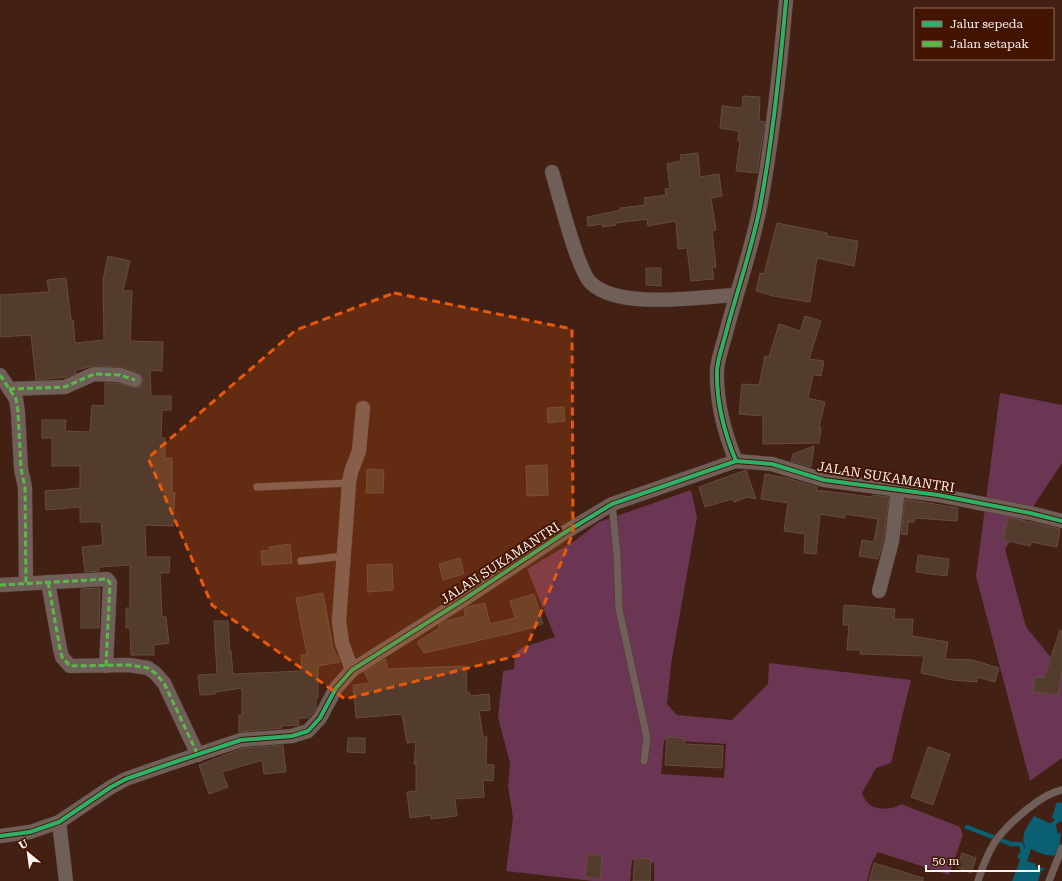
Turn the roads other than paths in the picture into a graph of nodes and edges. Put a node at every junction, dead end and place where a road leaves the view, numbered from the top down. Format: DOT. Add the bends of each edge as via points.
graph roads {
  1 [pos="786,0"];
  2 [pos="552,172"];
  3 [pos="736,295"];
  4 [pos="0,375"];
  5 [pos="135,380"];
  6 [pos="10,389"];
  7 [pos="363,408"];
  8 [pos="736,461"];
  9 [pos="349,483"];
  10 [pos="257,487"];
  11 [pos="898,490"];
  12 [pos="612,504"];
  13 [pos="1062,521"];
  14 [pos="344,556"];
  15 [pos="301,561"];
  16 [pos="48,582"];
  17 [pos="26,583"];
  18 [pos="0,585"];
  19 [pos="879,591"];
  20 [pos="106,666"];
  21 [pos="352,670"];
  22 [pos="198,755"];
  23 [pos="644,761"];
  24 [pos="1062,790"];
  25 [pos="59,822"];
  26 [pos="0,836"];
  27 [pos="1062,848"];
  28 [pos="66,881"];
  29 [pos="978,881"];
  30 [pos="1049,881"];
  1 -- 3 [label="street" via="777,103 766,174 753,239"];
  2 -- 3 [label="street" via="580,262 591,283 621,297 639,300"];
  3 -- 8 [label="street" via="717,368 722,425"];
  4 -- 6 [label="street"];
  5 -- 6 [label="street" via="120,375 94,374 65,387"];
  6 -- 17 [label="street" via="16,399 18,412 21,469 25,487"];
  7 -- 9 [label="street" via="359,451"];
  8 -- 11 [label="street, JALAN SUKAMANTRI" via="772,464 824,480"];
  8 -- 12 [label="street, JALAN SUKAMANTRI"];
  9 -- 10 [label="lane"];
  9 -- 14 [label="street"];
  11 -- 13 [label="street, JALAN SUKAMANTRI" via="938,495"];
  11 -- 19 [label="street" via="892,541"];
  12 -- 21 [label="street, JALAN SUKAMANTRI"];
  12 -- 23 [label="lane" via="619,609 647,738"];
  14 -- 15 [label="lane"];
  14 -- 21 [label="street" via="340,630 345,656"];
  16 -- 17 [label="street"];
  16 -- 20 [label="street" via="60,649 65,662 70,666"];
  16 -- 20 [label="street" via="103,578 109,580"];
  17 -- 18 [label="street"];
  20 -- 22 [label="street" via="141,666 158,675"];
  21 -- 22 [label="street, JALAN SUKAMANTRI" via="336,688 320,718 308,731 292,736 241,740"];
  22 -- 25 [label="street, JALAN SUKAMANTRI" via="126,779"];
  24 -- 29 [label="lane" via="1042,798 1000,835 981,869"];
  25 -- 26 [label="street, JALAN SUKAMANTRI" via="30,832"];
  25 -- 28 [label="street"];
  27 -- 30 [label="lane"];
}
